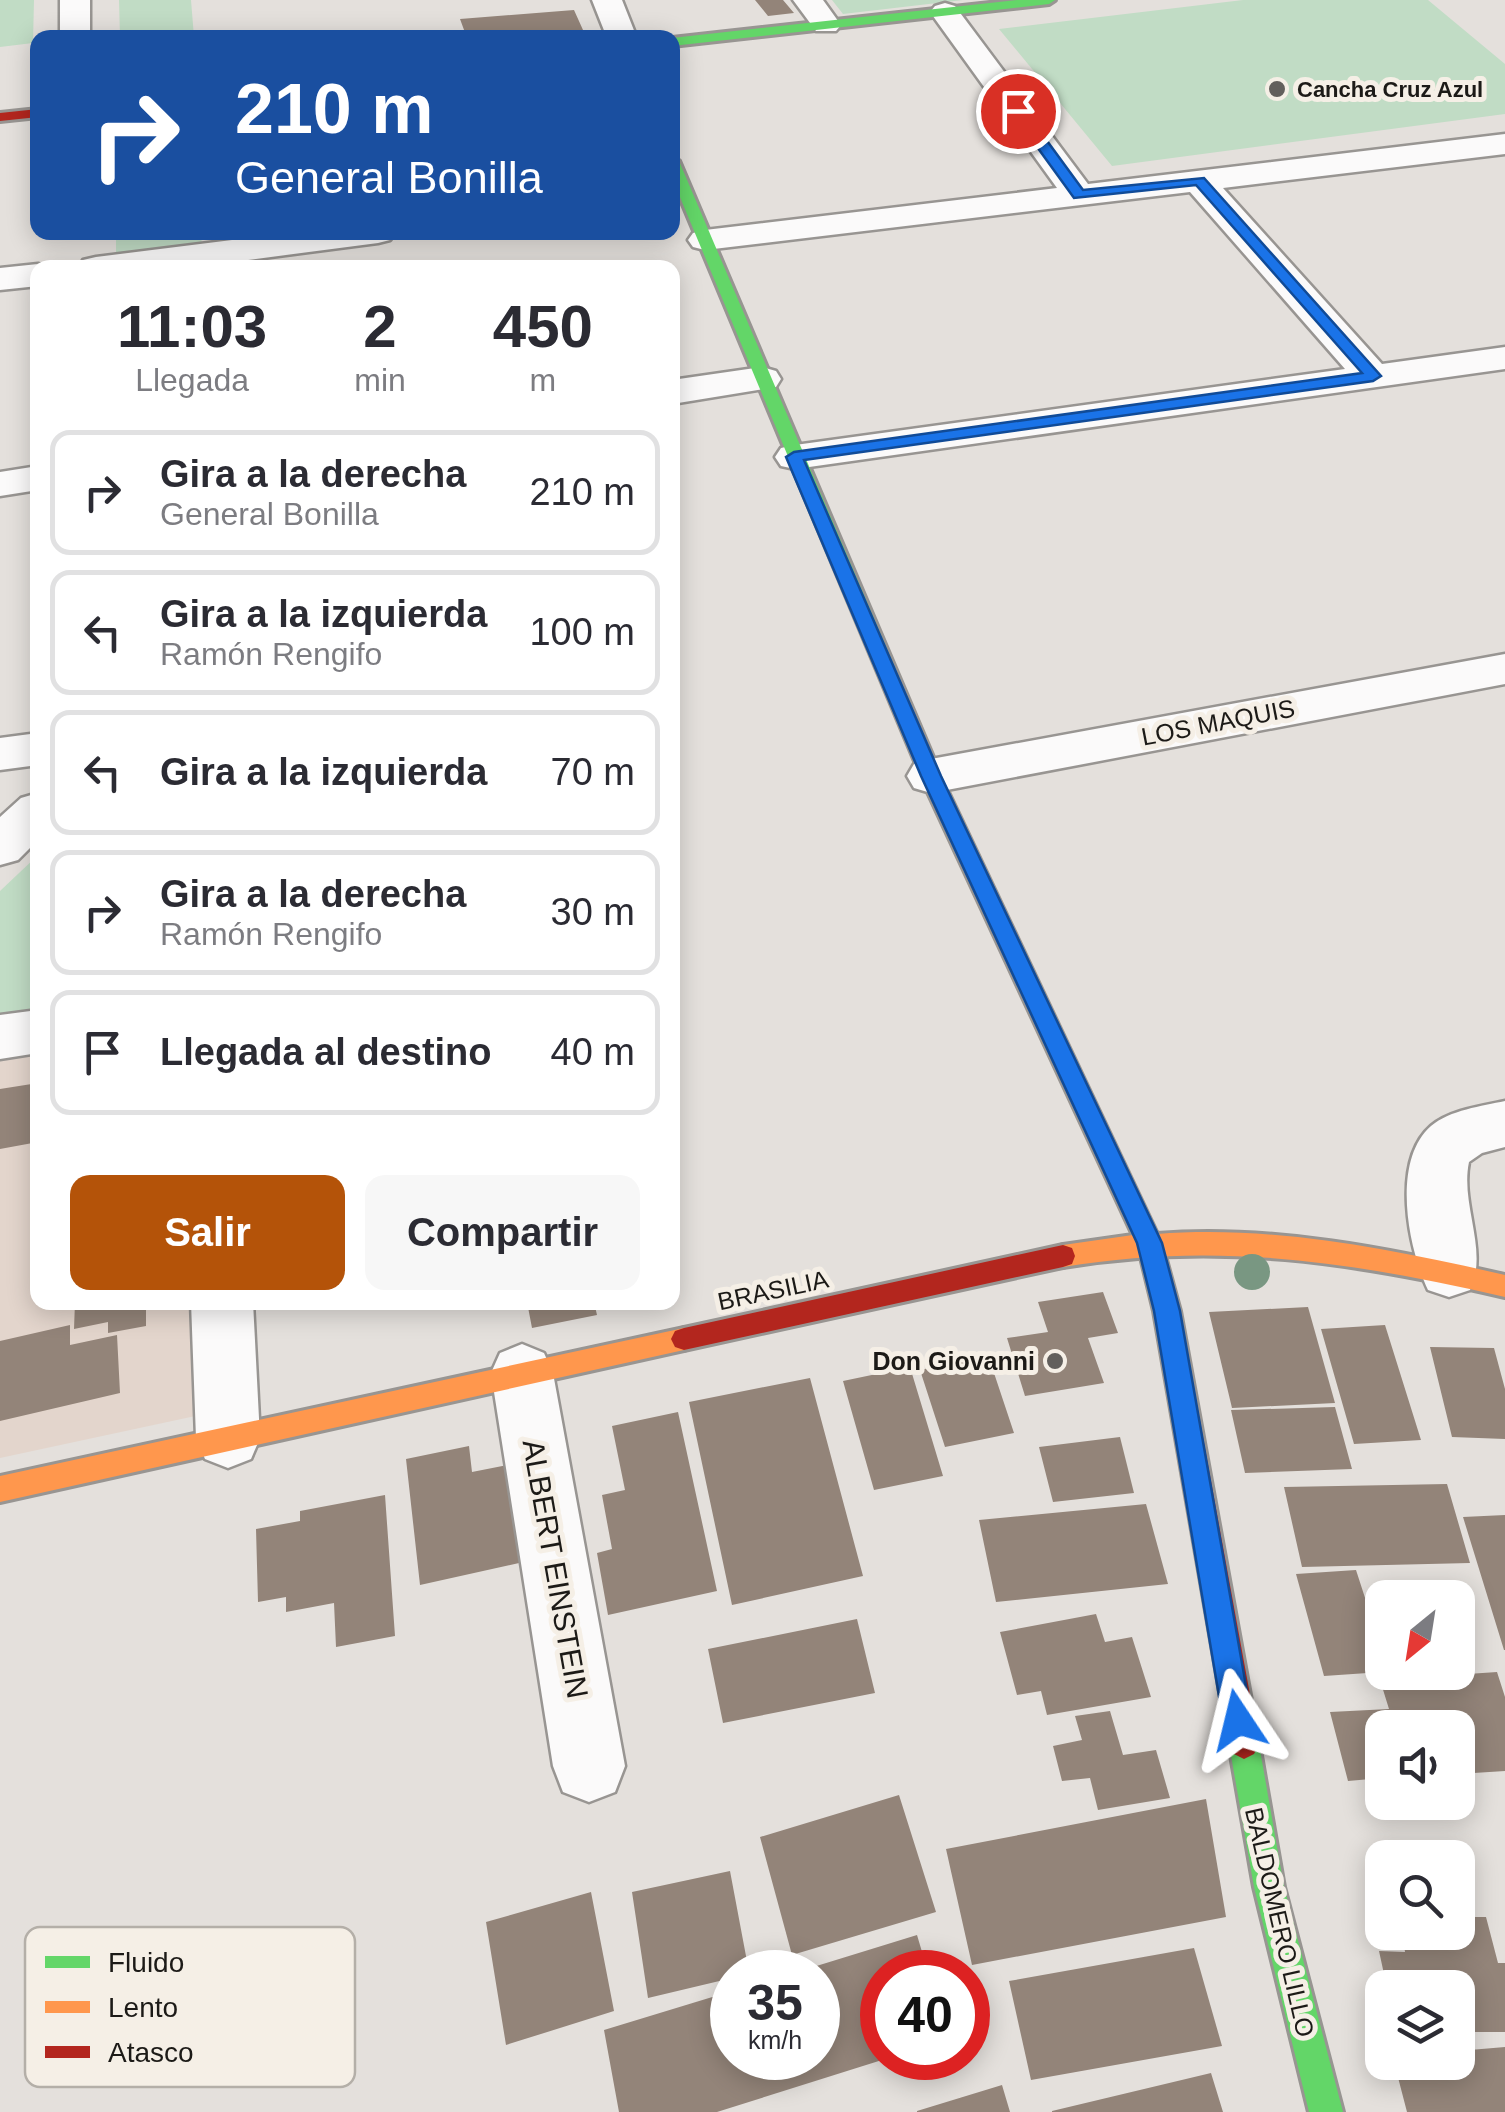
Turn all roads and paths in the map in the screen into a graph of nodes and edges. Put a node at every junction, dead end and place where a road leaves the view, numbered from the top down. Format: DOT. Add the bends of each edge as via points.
graph roads {
  1 [pos="75,0"];
  2 [pos="607,0"];
  3 [pos="808,0"];
  4 [pos="1049,0"];
  5 [pos="945,12"];
  6 [pos="826,25"];
  7 [pos="75,30"];
  8 [pos="619,30"];
  9 [pos="680,41"];
  10 [pos="30,113"];
  11 [pos="0,117"];
  12 [pos="1505,144"];
  13 [pos="680,179"];
  14 [pos="1200,180"];
  15 [pos="1079,195"];
  16 [pos="306,240"];
  17 [pos="705,240"];
  18 [pos="101,260"];
  19 [pos="30,276"];
  20 [pos="0,279"];
  21 [pos="1505,358"];
  22 [pos="1373,376"];
  23 [pos="762,380"];
  24 [pos="680,391"];
  25 [pos="794,457"];
  26 [pos="30,479"];
  27 [pos="0,484"];
  28 [pos="1505,669"];
  29 [pos="30,750"];
  30 [pos="0,754"];
  31 [pos="931,776"];
  32 [pos="30,818"];
  33 [pos="0,847"];
  34 [pos="30,1031"];
  35 [pos="0,1037"];
  36 [pos="1505,1124"];
  37 [pos="1149,1243"];
  38 [pos="1449,1272"];
  39 [pos="1505,1286"];
  40 [pos="222,1310"];
  41 [pos="522,1373"];
  42 [pos="228,1438"];
  43 [pos="0,1489"];
  44 [pos="589,1766"];
  45 [pos="1326,2112"];
  1 -- 7 [label="street"];
  2 -- 8 [label="street"];
  3 -- 6 [label="street"];
  4 -- 5 [label="street"];
  5 -- 6 [label="street"];
  5 -- 15 [label="street"];
  6 -- 9 [label="street"];
  10 -- 11 [label="street"];
  12 -- 14 [label="street"];
  13 -- 17 [label="street, BALDOMERO LILLO"];
  14 -- 15 [label="street"];
  14 -- 22 [label="street"];
  15 -- 17 [label="street"];
  16 -- 18 [label="street"];
  17 -- 23 [label="street, BALDOMERO LILLO"];
  19 -- 20 [label="street"];
  21 -- 22 [label="street"];
  22 -- 25 [label="street"];
  23 -- 24 [label="street"];
  23 -- 25 [label="street, BALDOMERO LILLO"];
  25 -- 31 [label="street, BALDOMERO LILLO"];
  26 -- 27 [label="street"];
  28 -- 31 [label="street, LOS MAQUIS"];
  29 -- 30 [label="street"];
  31 -- 37 [label="street, BALDOMERO LILLO"];
  32 -- 33 [label="street"];
  34 -- 35 [label="street"];
  36 -- 38 [label="street" via="1458,1138 1438,1163"];
  37 -- 38 [label="street, BRASILIA" via="1262,1242"];
  37 -- 41 [label="street, BRASILIA"];
  37 -- 45 [label="street, BALDOMERO LILLO" via="1167,1311 1268,1887"];
  38 -- 39 [label="street, BRASILIA"];
  40 -- 42 [label="street"];
  41 -- 42 [label="street, BRASILIA"];
  41 -- 44 [label="street, ALBERT EINSTEIN"];
  42 -- 43 [label="street, BRASILIA"];
}
